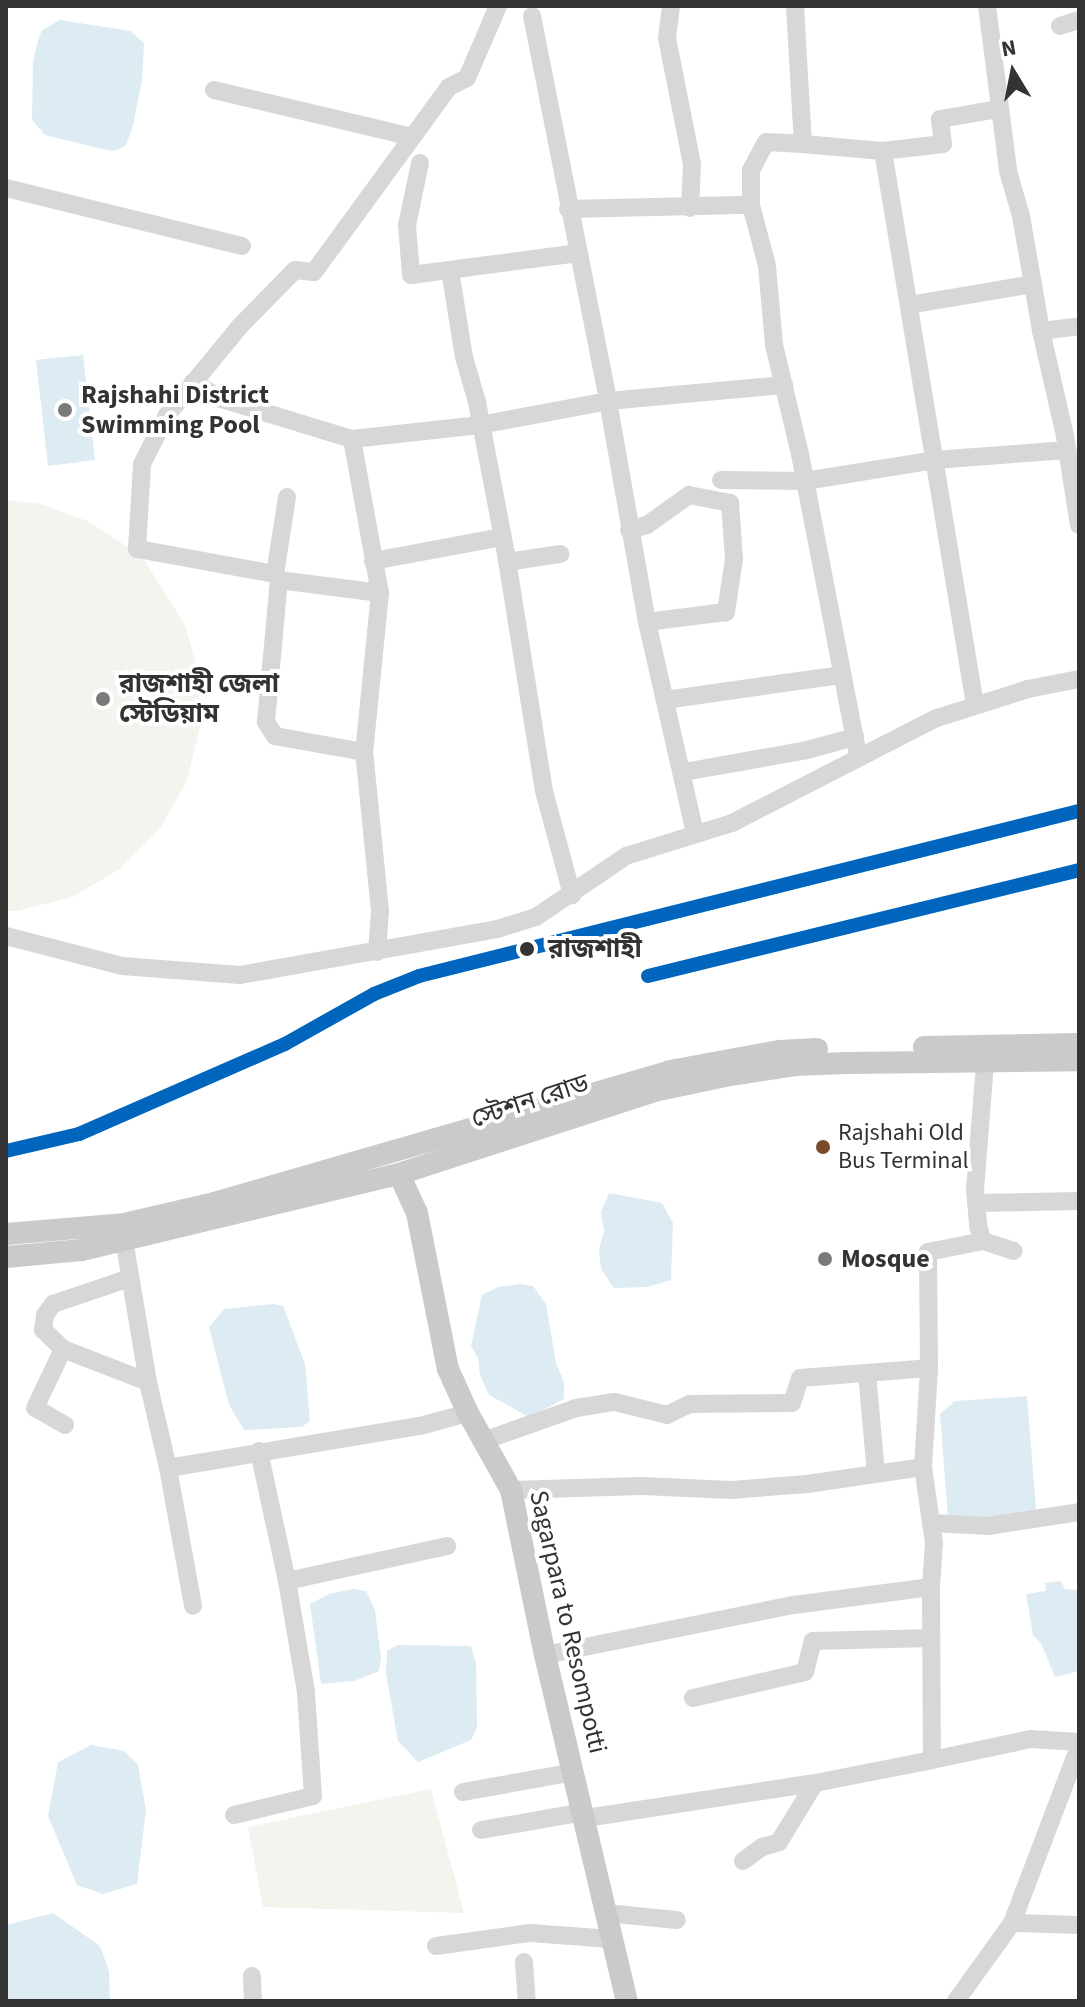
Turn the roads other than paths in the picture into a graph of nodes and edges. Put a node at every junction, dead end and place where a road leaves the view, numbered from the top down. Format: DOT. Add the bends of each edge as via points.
graph roads {
  1 [pos="498,6"];
  2 [pos="671,6"];
  3 [pos="795,6"];
  4 [pos="987,6"];
  5 [pos="532,16"];
  6 [pos="1079,20"];
  7 [pos="1060,26"];
  8 [pos="214,90"];
  9 [pos="999,109"];
  10 [pos="413,137"];
  11 [pos="803,144"];
  12 [pos="883,151"];
  13 [pos="420,163"];
  14 [pos="6,188"];
  15 [pos="751,205"];
  16 [pos="690,208"];
  17 [pos="568,209"];
  18 [pos="242,246"];
  19 [pos="577,253"];
  20 [pos="450,270"];
  21 [pos="1033,284"];
  22 [pos="909,305"];
  23 [pos="1079,326"];
  24 [pos="1041,331"];
  25 [pos="193,382"];
  26 [pos="784,385"];
  27 [pos="608,401"];
  28 [pos="480,425"];
  29 [pos="352,439"];
  30 [pos="1068,450"];
  31 [pos="934,460"];
  32 [pos="721,480"];
  33 [pos="805,481"];
  34 [pos="287,497"];
  35 [pos="1079,525"];
  36 [pos="629,530"];
  37 [pos="503,537"];
  38 [pos="560,554"];
  39 [pos="373,561"];
  40 [pos="507,562"];
  41 [pos="277,577"];
  42 [pos="380,593"];
  43 [pos="647,622"];
  44 [pos="840,675"];
  45 [pos="1079,679"];
  46 [pos="665,700"];
  47 [pos="975,705"];
  48 [pos="856,746"];
  49 [pos="364,752"];
  50 [pos="684,772"];
  51 [pos="695,834"];
  52 [pos="572,895"];
  53 [pos="6,936"];
  54 [pos="377,952"];
  55 [pos="1079,1044"];
  56 [pos="1079,1060"];
  57 [pos="985,1063"];
  58 [pos="399,1174"];
  59 [pos="1079,1201"];
  60 [pos="976,1203"];
  61 [pos="6,1234"];
  62 [pos="124,1240"];
  63 [pos="983,1241"];
  64 [pos="1013,1251"];
  65 [pos="6,1257"];
  66 [pos="130,1278"];
  67 [pos="63,1349"];
  68 [pos="929,1368"];
  69 [pos="867,1373"];
  70 [pos="148,1382"];
  71 [pos="468,1413"];
  72 [pos="65,1425"];
  73 [pos="483,1441"];
  74 [pos="259,1451"];
  75 [pos="923,1467"];
  76 [pos="168,1468"];
  77 [pos="876,1473"];
  78 [pos="511,1490"];
  79 [pos="1079,1512"];
  80 [pos="931,1523"];
  81 [pos="447,1546"];
  82 [pos="287,1581"];
  83 [pos="931,1587"];
  84 [pos="193,1606"];
  85 [pos="931,1638"];
  86 [pos="545,1655"];
  87 [pos="693,1698"];
  88 [pos="1079,1744"];
  89 [pos="932,1760"];
  90 [pos="574,1772"];
  91 [pos="1074,1774"];
  92 [pos="815,1783"];
  93 [pos="463,1792"];
  94 [pos="234,1815"];
  95 [pos="585,1815"];
  96 [pos="481,1830"];
  97 [pos="743,1861"];
  98 [pos="606,1913"];
  99 [pos="677,1920"];
  100 [pos="1012,1923"];
  101 [pos="1079,1925"];
  102 [pos="612,1939"];
  103 [pos="436,1946"];
  104 [pos="524,1962"];
  105 [pos="252,1976"];
  106 [pos="253,2001"];
  107 [pos="527,2001"];
  108 [pos="627,2001"];
  109 [pos="956,2001"];
  1 -- 10 [label="street" via="467,78 449,87"];
  2 -- 16 [label="street" via="667,38 692,164"];
  3 -- 11 [label="street"];
  4 -- 9 [label="street"];
  5 -- 17 [label="street"];
  6 -- 7 [label="street"];
  8 -- 10 [label="street"];
  9 -- 12 [label="street" via="940,119 943,144"];
  9 -- 21 [label="street"];
  10 -- 25 [label="street" via="314,272 295,270"];
  11 -- 12 [label="street"];
  11 -- 15 [label="street" via="766,142 751,170"];
  12 -- 22 [label="street"];
  13 -- 20 [label="street" via="407,225 411,275"];
  14 -- 18 [label="street"];
  15 -- 16 [label="street"];
  15 -- 26 [label="street" via="767,266 774,345"];
  16 -- 17 [label="street"];
  17 -- 19 [label="street"];
  19 -- 20 [label="street"];
  19 -- 27 [label="street"];
  20 -- 28 [label="street"];
  21 -- 22 [label="street"];
  21 -- 24 [label="street"];
  22 -- 31 [label="street"];
  23 -- 24 [label="street"];
  24 -- 30 [label="street"];
  25 -- 29 [label="street" via="221,399"];
  25 -- 41 [label="street" via="167,415 142,464 137,549"];
  26 -- 27 [label="street"];
  26 -- 33 [label="street"];
  27 -- 28 [label="street"];
  27 -- 36 [label="street"];
  28 -- 29 [label="street"];
  28 -- 37 [label="street"];
  29 -- 39 [label="street"];
  30 -- 31 [label="street"];
  30 -- 35 [label="street"];
  31 -- 33 [label="street"];
  31 -- 47 [label="street"];
  32 -- 33 [label="street"];
  33 -- 44 [label="street"];
  34 -- 41 [label="street"];
  36 -- 43 [label="street"];
  36 -- 43 [label="street" via="647,525 689,495 730,503 734,559 726,612"];
  37 -- 39 [label="street"];
  37 -- 40 [label="street"];
  38 -- 40 [label="street"];
  39 -- 42 [label="street"];
  40 -- 52 [label="street" via="544,791"];
  41 -- 42 [label="street"];
  41 -- 49 [label="street" via="266,722 275,736"];
  42 -- 49 [label="street"];
  43 -- 46 [label="street"];
  44 -- 46 [label="street"];
  44 -- 48 [label="street"];
  45 -- 47 [label="street"];
  46 -- 50 [label="street"];
  47 -- 48 [label="street"];
  48 -- 50 [label="street"];
  48 -- 51 [label="street" via="732,823"];
  49 -- 54 [label="street" via="380,911"];
  50 -- 51 [label="street"];
  51 -- 52 [label="street" via="626,856"];
  52 -- 54 [label="street" via="536,917 497,929"];
  53 -- 54 [label="street" via="122,966 240,975"];
  55 -- 61 [label="main road, স্টেশন রোড" via="817,1049 741,1058 640,1079 214,1203 124,1224"];
  56 -- 57 [label="main road, স্টেশন রোড"];
  57 -- 58 [label="main road, স্টেশন রোড" via="795,1065 725,1076 654,1091"];
  57 -- 60 [label="street"];
  58 -- 62 [label="main road, স্টেশন রোড"];
  58 -- 71 [label="main road, Sagarpara to Resompotti" via="417,1213 448,1369"];
  59 -- 60 [label="street"];
  60 -- 63 [label="street"];
  62 -- 65 [label="main road, স্টেশন রোড"];
  62 -- 66 [label="street"];
  63 -- 64 [label="street"];
  63 -- 68 [label="street" via="928,1252"];
  66 -- 67 [label="street" via="53,1304 43,1330"];
  66 -- 70 [label="street"];
  67 -- 70 [label="street"];
  67 -- 72 [label="street" via="35,1408"];
  68 -- 69 [label="street"];
  68 -- 75 [label="street"];
  69 -- 73 [label="street" via="800,1378 792,1403 690,1404 667,1415 615,1402 576,1408"];
  69 -- 77 [label="street"];
  70 -- 76 [label="street"];
  71 -- 73 [label="main road, Sagarpara to Resompotti"];
  71 -- 74 [label="street" via="420,1426"];
  73 -- 78 [label="main road, Sagarpara to Resompotti"];
  74 -- 76 [label="street"];
  74 -- 82 [label="street"];
  75 -- 77 [label="street"];
  75 -- 80 [label="street"];
  76 -- 84 [label="street"];
  77 -- 78 [label="street" via="731,1490"];
  78 -- 86 [label="main road, Sagarpara to Resompotti"];
  79 -- 80 [label="street" via="988,1526"];
  80 -- 83 [label="street"];
  81 -- 82 [label="street"];
  82 -- 94 [label="street" via="306,1692 313,1796"];
  83 -- 85 [label="street"];
  83 -- 86 [label="street" via="794,1605"];
  85 -- 87 [label="street" via="813,1641 805,1672"];
  85 -- 89 [label="street"];
  86 -- 90 [label="main road, Sagarpara to Resompotti"];
  88 -- 89 [label="street" via="1031,1739"];
  88 -- 91 [label="street"];
  89 -- 92 [label="street"];
  90 -- 93 [label="street"];
  90 -- 95 [label="main road, Sagarpara to Resompotti"];
  91 -- 100 [label="street"];
  92 -- 95 [label="street"];
  92 -- 97 [label="street" via="779,1842"];
  95 -- 96 [label="street"];
  95 -- 98 [label="main road, Sagarpara to Resompotti"];
  98 -- 99 [label="street"];
  98 -- 102 [label="main road, Sagarpara to Resompotti"];
  100 -- 101 [label="street"];
  100 -- 109 [label="street"];
  102 -- 103 [label="street" via="530,1933"];
  102 -- 108 [label="main road, Sagarpara to Resompotti"];
  104 -- 107 [label="street"];
  105 -- 106 [label="street"];
}
